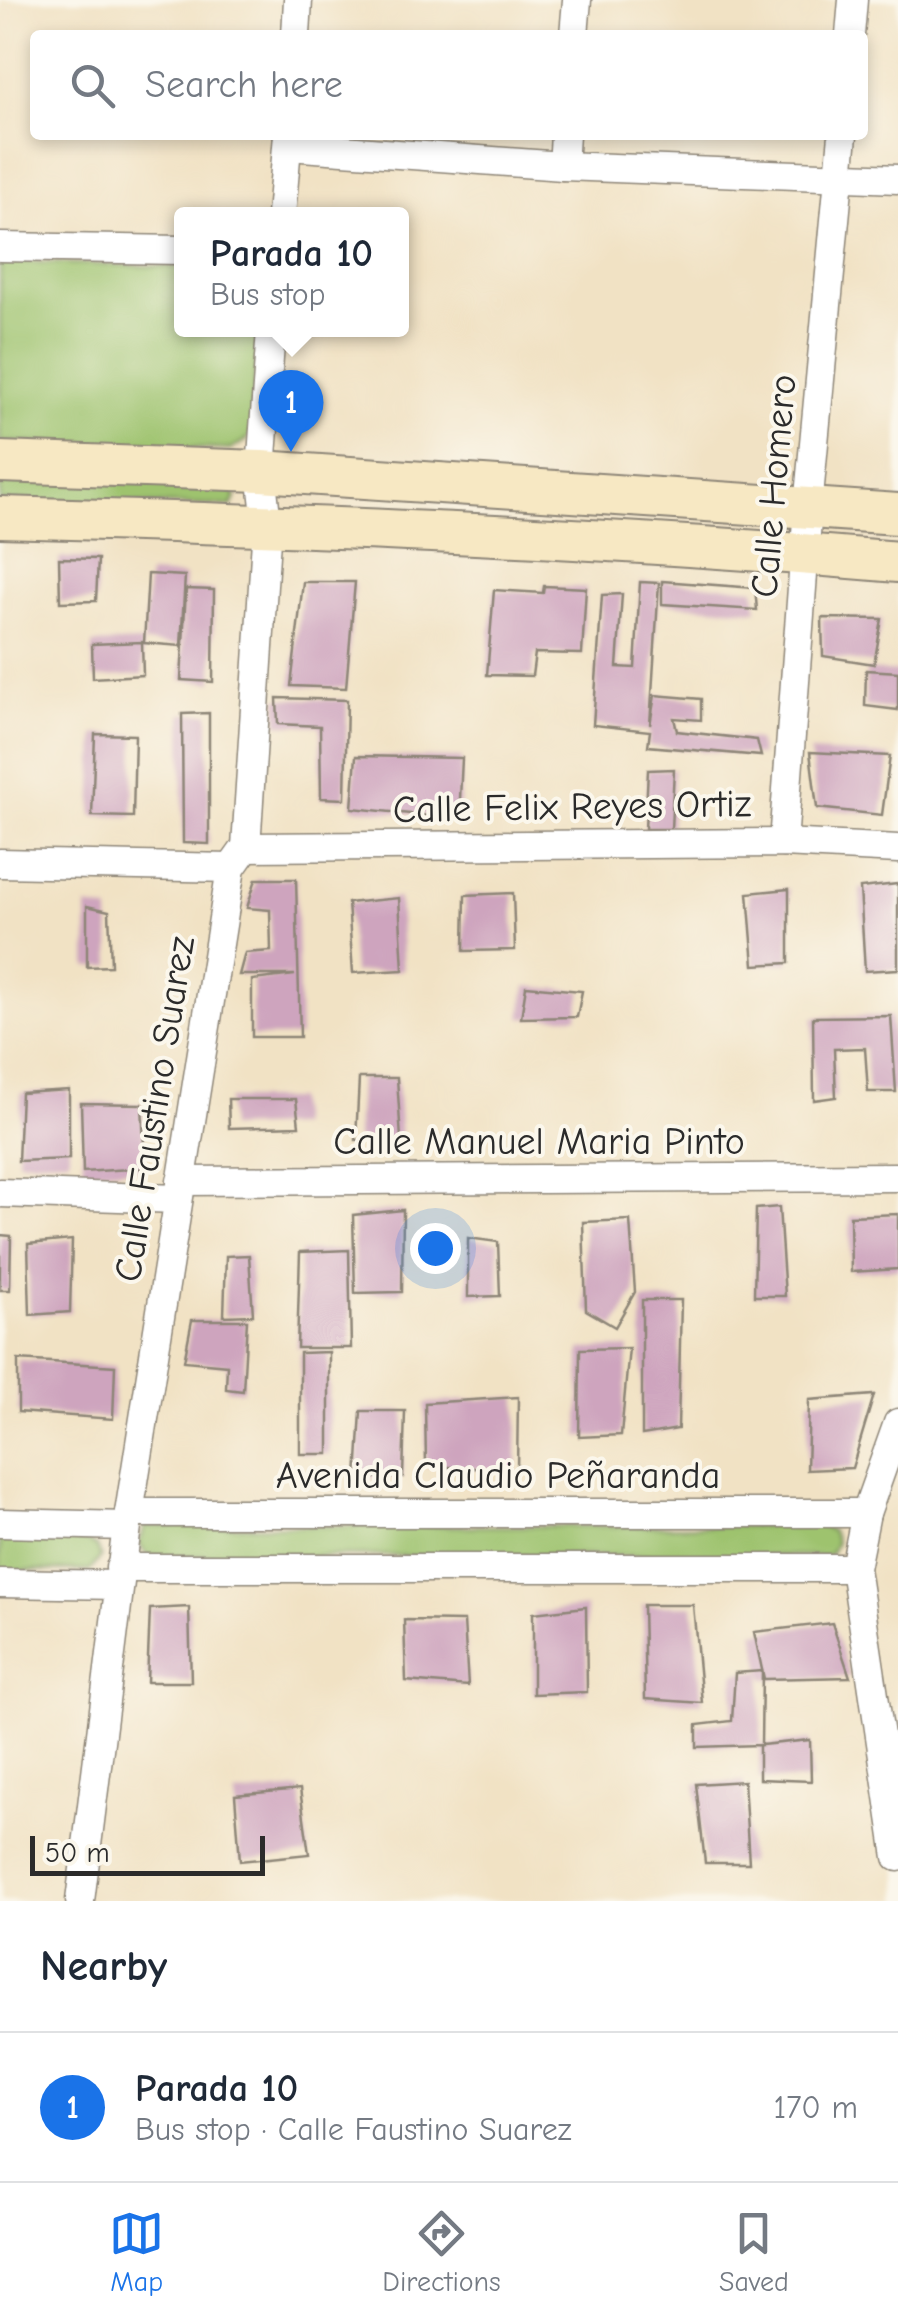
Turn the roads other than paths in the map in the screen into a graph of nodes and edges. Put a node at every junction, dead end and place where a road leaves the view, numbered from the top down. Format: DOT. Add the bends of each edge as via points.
graph roads {
  1 [pos="298,0"];
  2 [pos="577,0"];
  3 [pos="852,0"];
  4 [pos="296,30"];
  5 [pos="574,30"];
  6 [pos="850,30"];
  7 [pos="288,140"];
  8 [pos="566,140"];
  9 [pos="843,140"];
  10 [pos="563,166"];
  11 [pos="840,174"];
  12 [pos="898,179"];
  13 [pos="282,207"];
  14 [pos="0,247"];
  15 [pos="174,250"];
  16 [pos="271,337"];
  17 [pos="0,462"];
  18 [pos="261,471"];
  19 [pos="808,507"];
  20 [pos="898,514"];
  21 [pos="0,517"];
  22 [pos="267,524"];
  23 [pos="805,554"];
  24 [pos="898,562"];
  25 [pos="783,843"];
  26 [pos="898,849"];
  27 [pos="238,858"];
  28 [pos="0,863"];
  29 [pos="898,1177"];
  30 [pos="180,1190"];
  31 [pos="0,1194"];
  32 [pos="898,1422"];
  33 [pos="866,1513"];
  34 [pos="128,1519"];
  35 [pos="0,1523"];
  36 [pos="854,1568"];
  37 [pos="120,1577"];
  38 [pos="0,1583"];
  39 [pos="898,1856"];
  40 [pos="80,1901"];
  1 -- 4 [label="street"];
  2 -- 5 [label="street"];
  3 -- 6 [label="street"];
  7 -- 10 [label="street"];
  7 -- 13 [label="street"];
  8 -- 10 [label="street"];
  9 -- 11 [label="street, Calle Homero"];
  10 -- 11 [label="street"];
  11 -- 12 [label="street"];
  11 -- 19 [label="street, Calle Homero"];
  14 -- 15 [label="street"];
  16 -- 18 [label="street, Calle Faustino Suarez"];
  17 -- 18 [label="main road"];
  18 -- 19 [label="main road"];
  18 -- 22 [label="street, Calle Faustino Suarez"];
  19 -- 20 [label="main road"];
  19 -- 23 [label="street, Calle Homero"];
  21 -- 22 [label="main road"];
  22 -- 23 [label="main road"];
  22 -- 27 [label="street, Calle Faustino Suarez"];
  23 -- 24 [label="main road"];
  23 -- 25 [label="street, Calle Homero"];
  25 -- 26 [label="street, Calle Felix Reyes Ortiz"];
  25 -- 27 [label="street, Calle Felix Reyes Ortiz"];
  27 -- 28 [label="street, Calle Felix Reyes Ortiz"];
  27 -- 30 [label="street, Calle Faustino Suarez"];
  29 -- 30 [label="street, Calle Manuel Maria Pinto"];
  30 -- 31 [label="street, Calle Manuel Maria Pinto"];
  30 -- 34 [label="street, Calle Faustino Suarez"];
  32 -- 33 [label="street"];
  33 -- 34 [label="street, Avenida Claudio Peñaranda"];
  33 -- 36 [label="street"];
  34 -- 35 [label="street, Avenida Claudio Peñaranda"];
  34 -- 37 [label="street, Calle Faustino Suarez"];
  36 -- 37 [label="street"];
  36 -- 39 [label="street"];
  37 -- 38 [label="street"];
  37 -- 40 [label="street, Calle Faustino Suarez"];
}
